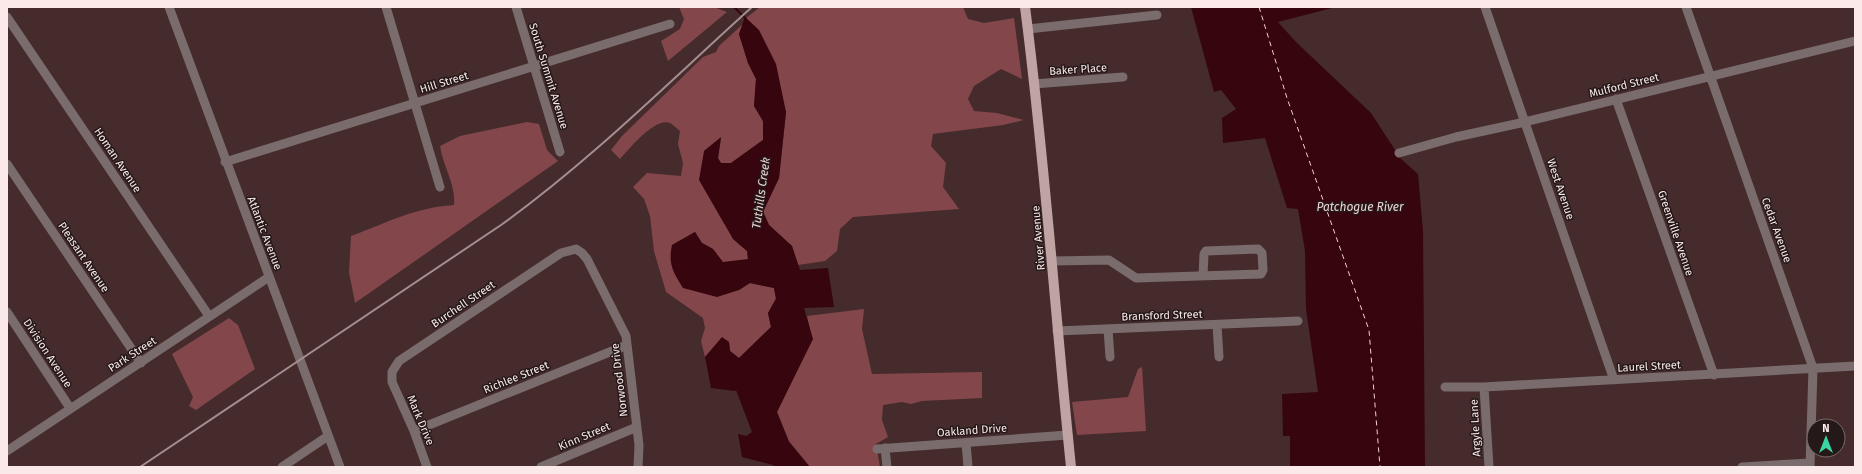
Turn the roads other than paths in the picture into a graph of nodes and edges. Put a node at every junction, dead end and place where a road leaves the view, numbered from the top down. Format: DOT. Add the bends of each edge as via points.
graph roads {
  1 [pos="169,7"];
  2 [pos="386,7"];
  3 [pos="516,7"];
  4 [pos="1025,7"];
  5 [pos="1485,7"];
  6 [pos="1686,7"];
  7 [pos="1157,15"];
  8 [pos="7,17"];
  9 [pos="670,24"];
  10 [pos="1028,29"];
  11 [pos="1855,41"];
  12 [pos="534,67"];
  13 [pos="1123,77"];
  14 [pos="1710,77"];
  15 [pos="1034,84"];
  16 [pos="1616,99"];
  17 [pos="415,103"];
  18 [pos="1525,122"];
  19 [pos="560,152"];
  20 [pos="1398,153"];
  21 [pos="225,162"];
  22 [pos="7,164"];
  23 [pos="440,186"];
  24 [pos="561,253"];
  25 [pos="1052,261"];
  26 [pos="1203,276"];
  27 [pos="269,277"];
  28 [pos="7,312"];
  29 [pos="209,316"];
  30 [pos="1298,321"];
  31 [pos="1217,325"];
  32 [pos="1108,329"];
  33 [pos="1057,331"];
  34 [pos="627,345"];
  35 [pos="1110,357"];
  36 [pos="1219,357"];
  37 [pos="142,363"];
  38 [pos="1855,366"];
  39 [pos="1813,368"];
  40 [pos="1714,375"];
  41 [pos="1614,380"];
  42 [pos="392,382"];
  43 [pos="1445,387"];
  44 [pos="1484,387"];
  45 [pos="70,408"];
  46 [pos="637,427"];
  47 [pos="414,431"];
  48 [pos="1068,435"];
  49 [pos="328,436"];
  50 [pos="966,443"];
  51 [pos="7,451"];
  52 [pos="1810,465"];
  53 [pos="282,467"];
  54 [pos="340,467"];
  55 [pos="427,467"];
  56 [pos="541,467"];
  57 [pos="638,467"];
  58 [pos="887,467"];
  59 [pos="968,467"];
  60 [pos="1071,467"];
  61 [pos="1489,467"];
  62 [pos="1742,467"];
  1 -- 21 [label="street, Atlantic Avenue"];
  2 -- 17 [label="street"];
  3 -- 12 [label="street, South Summit Avenue"];
  4 -- 10 [label="main road, River Avenue"];
  5 -- 18 [label="street, West Avenue"];
  6 -- 14 [label="street, Cedar Avenue"];
  7 -- 10 [label="street"];
  8 -- 29 [label="street, Homan Avenue"];
  9 -- 12 [label="street, Hill Street"];
  10 -- 15 [label="main road, River Avenue"];
  11 -- 14 [label="street, Mulford Street"];
  12 -- 17 [label="street, Hill Street"];
  12 -- 19 [label="street, South Summit Avenue"];
  13 -- 15 [label="street, Baker Place"];
  14 -- 16 [label="street, Mulford Street"];
  14 -- 39 [label="street, Cedar Avenue"];
  15 -- 25 [label="main road, River Avenue"];
  16 -- 18 [label="street, Mulford Street"];
  16 -- 40 [label="street, Greenville Avenue"];
  17 -- 21 [label="street, Hill Street"];
  17 -- 23 [label="street"];
  18 -- 20 [label="street, Mulford Street"];
  18 -- 41 [label="street, West Avenue"];
  21 -- 27 [label="street, Atlantic Avenue"];
  22 -- 37 [label="street, Pleasant Avenue"];
  24 -- 34 [label="street, Norwood Drive" via="576,249 582,252 622,327"];
  24 -- 42 [label="street, Burchell Street" via="399,361 392,372"];
  25 -- 26 [label="street" via="1109,260 1136,278"];
  25 -- 33 [label="main road, River Avenue"];
  26 -- 26 [label="street" via="1261,274 1262,252 1258,249 1206,251"];
  27 -- 29 [label="street, Park Street"];
  27 -- 49 [label="street, Atlantic Avenue"];
  28 -- 45 [label="street, Division Avenue"];
  29 -- 37 [label="street, Park Street"];
  30 -- 31 [label="street, Bransford Street"];
  31 -- 32 [label="street, Bransford Street"];
  31 -- 36 [label="street"];
  32 -- 33 [label="street, Bransford Street"];
  32 -- 35 [label="street"];
  33 -- 48 [label="main road, River Avenue"];
  34 -- 46 [label="street, Norwood Drive"];
  34 -- 47 [label="street, Richlee Street"];
  37 -- 45 [label="street, Park Street"];
  38 -- 39 [label="street, Laurel Street"];
  39 -- 40 [label="street, Laurel Street"];
  39 -- 52 [label="street, Cedar Avenue"];
  40 -- 41 [label="street, Laurel Street"];
  41 -- 44 [label="street, Laurel Street"];
  42 -- 47 [label="street, Mark Drive"];
  43 -- 44 [label="street, Laurel Street"];
  44 -- 61 [label="street, Argyle Lane"];
  45 -- 51 [label="street, Park Street"];
  46 -- 56 [label="street, Kinn Street"];
  46 -- 57 [label="street, Norwood Drive"];
  47 -- 55 [label="street, Mark Drive"];
  48 -- 50 [label="street, Oakland Drive"];
  48 -- 60 [label="main road, River Avenue"];
  49 -- 53 [label="street"];
  49 -- 54 [label="street, Atlantic Avenue"];
  50 -- 58 [label="street, Oakland Drive" via="881,448"];
  50 -- 59 [label="street"];
  52 -- 62 [label="street"];
}
